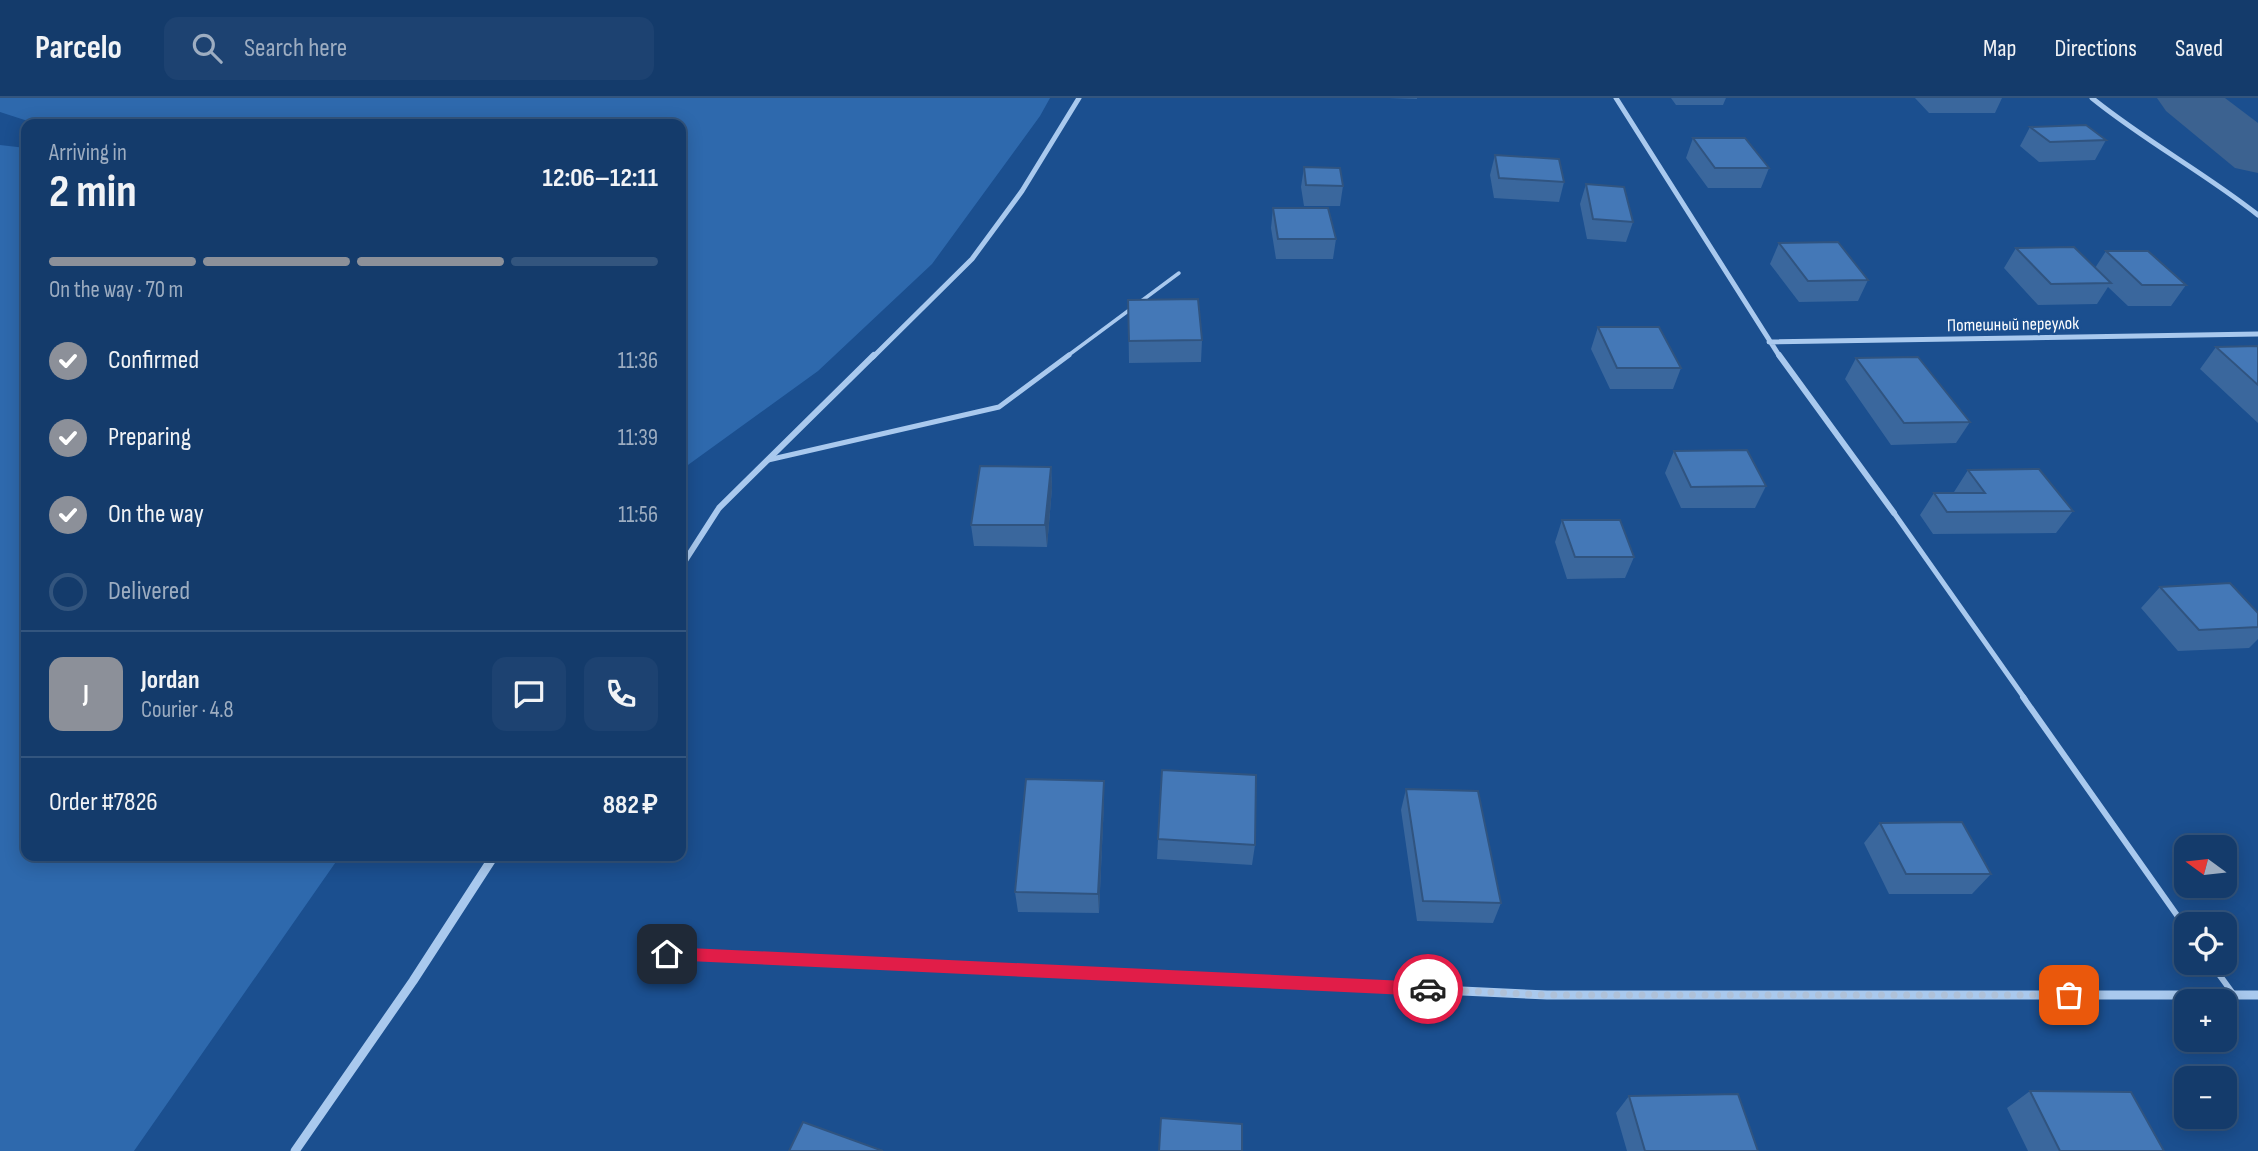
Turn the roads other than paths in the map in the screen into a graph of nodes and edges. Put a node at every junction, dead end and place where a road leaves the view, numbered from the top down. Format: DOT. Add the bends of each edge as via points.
graph roads {
  1 [pos="1079,98"];
  2 [pos="1616,98"];
  3 [pos="2092,98"];
  4 [pos="2258,215"];
  5 [pos="1179,273"];
  6 [pos="2258,334"];
  7 [pos="1769,342"];
  8 [pos="768,460"];
  9 [pos="1894,513"];
  10 [pos="686,560"];
  11 [pos="491,861"];
  12 [pos="2175,912"];
  13 [pos="667,954"];
  14 [pos="2174,995"];
  15 [pos="2237,995"];
  16 [pos="2258,995"];
  17 [pos="295,1151"];
  1 -- 8 [label="street" via="1022,191 972,258"];
  2 -- 7 [label="street"];
  3 -- 4 [label="street" via="2136,135"];
  5 -- 8 [label="lane" via="999,407"];
  6 -- 7 [label="street, Потешный переулок"];
  7 -- 9 [label="street"];
  8 -- 10 [label="street" via="719,508"];
  9 -- 12 [label="lane"];
  11 -- 17 [label="street"];
  13 -- 14 [label="street" via="1547,995"];
  15 -- 16 [label="street"];
}
